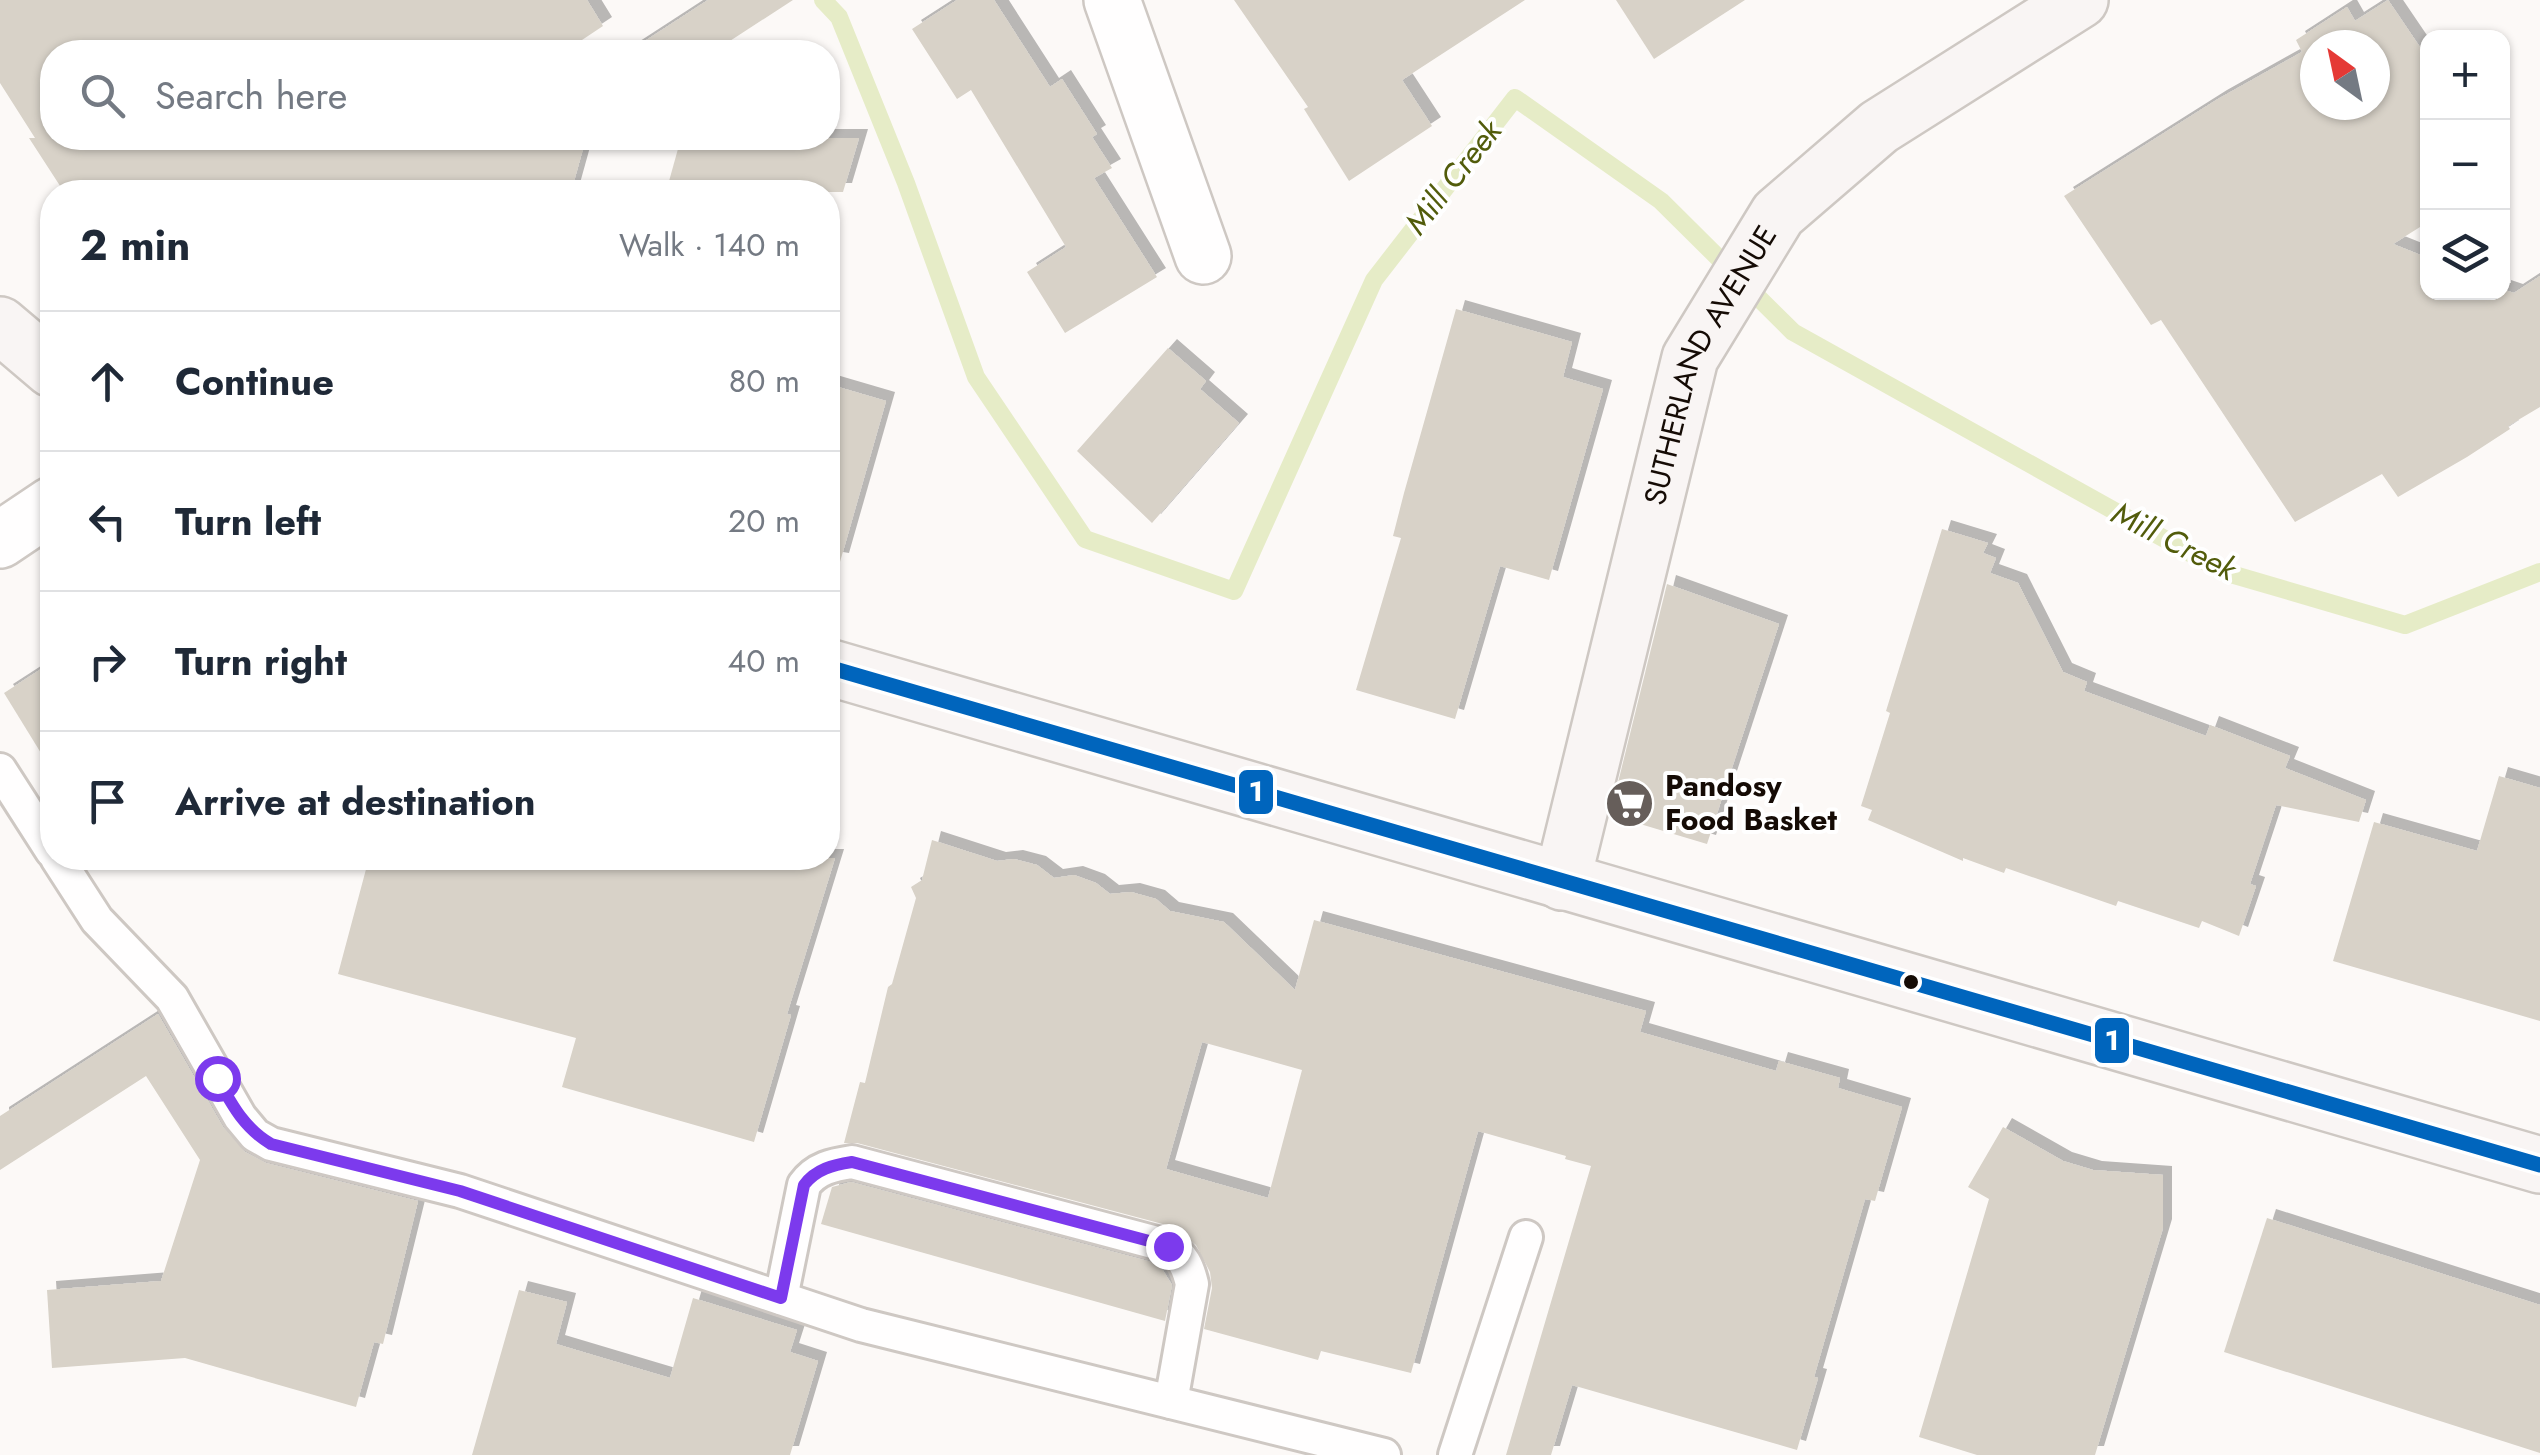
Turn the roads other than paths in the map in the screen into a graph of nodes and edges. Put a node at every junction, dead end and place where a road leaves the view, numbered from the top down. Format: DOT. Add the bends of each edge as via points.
graph roads {
  1 [pos="1112,0"];
  2 [pos="2080,0"];
  3 [pos="1203,256"];
  4 [pos="0,325"];
  5 [pos="40,358"];
  6 [pos="40,513"];
  7 [pos="0,540"];
  8 [pos="840,671"];
  9 [pos="0,770"];
  10 [pos="40,832"];
  11 [pos="65,870"];
  12 [pos="1562,882"];
  13 [pos="2540,1166"];
  14 [pos="1526,1237"];
  15 [pos="781,1298"];
  16 [pos="1171,1402"];
  17 [pos="1384,1455"];
  18 [pos="1455,1455"];
  1 -- 3 [label="street"];
  2 -- 12 [label="main road, SUTHERLAND AVENUE" via="1879,126 1778,214 1690,358"];
  4 -- 5 [label="main road"];
  6 -- 7 [label="street"];
  8 -- 12 [label="main road"];
  9 -- 10 [label="lane"];
  11 -- 15 [label="lane" via="97,920 172,998 240,1118 271,1144 460,1191"];
  12 -- 13 [label="main road"];
  14 -- 18 [label="lane"];
  15 -- 16 [label="lane" via="860,1325"];
  15 -- 16 [label="lane" via="804,1185 832,1165 852,1162 1131,1236 1168,1246 1188,1266 1192,1284"];
  16 -- 17 [label="lane"];
}
